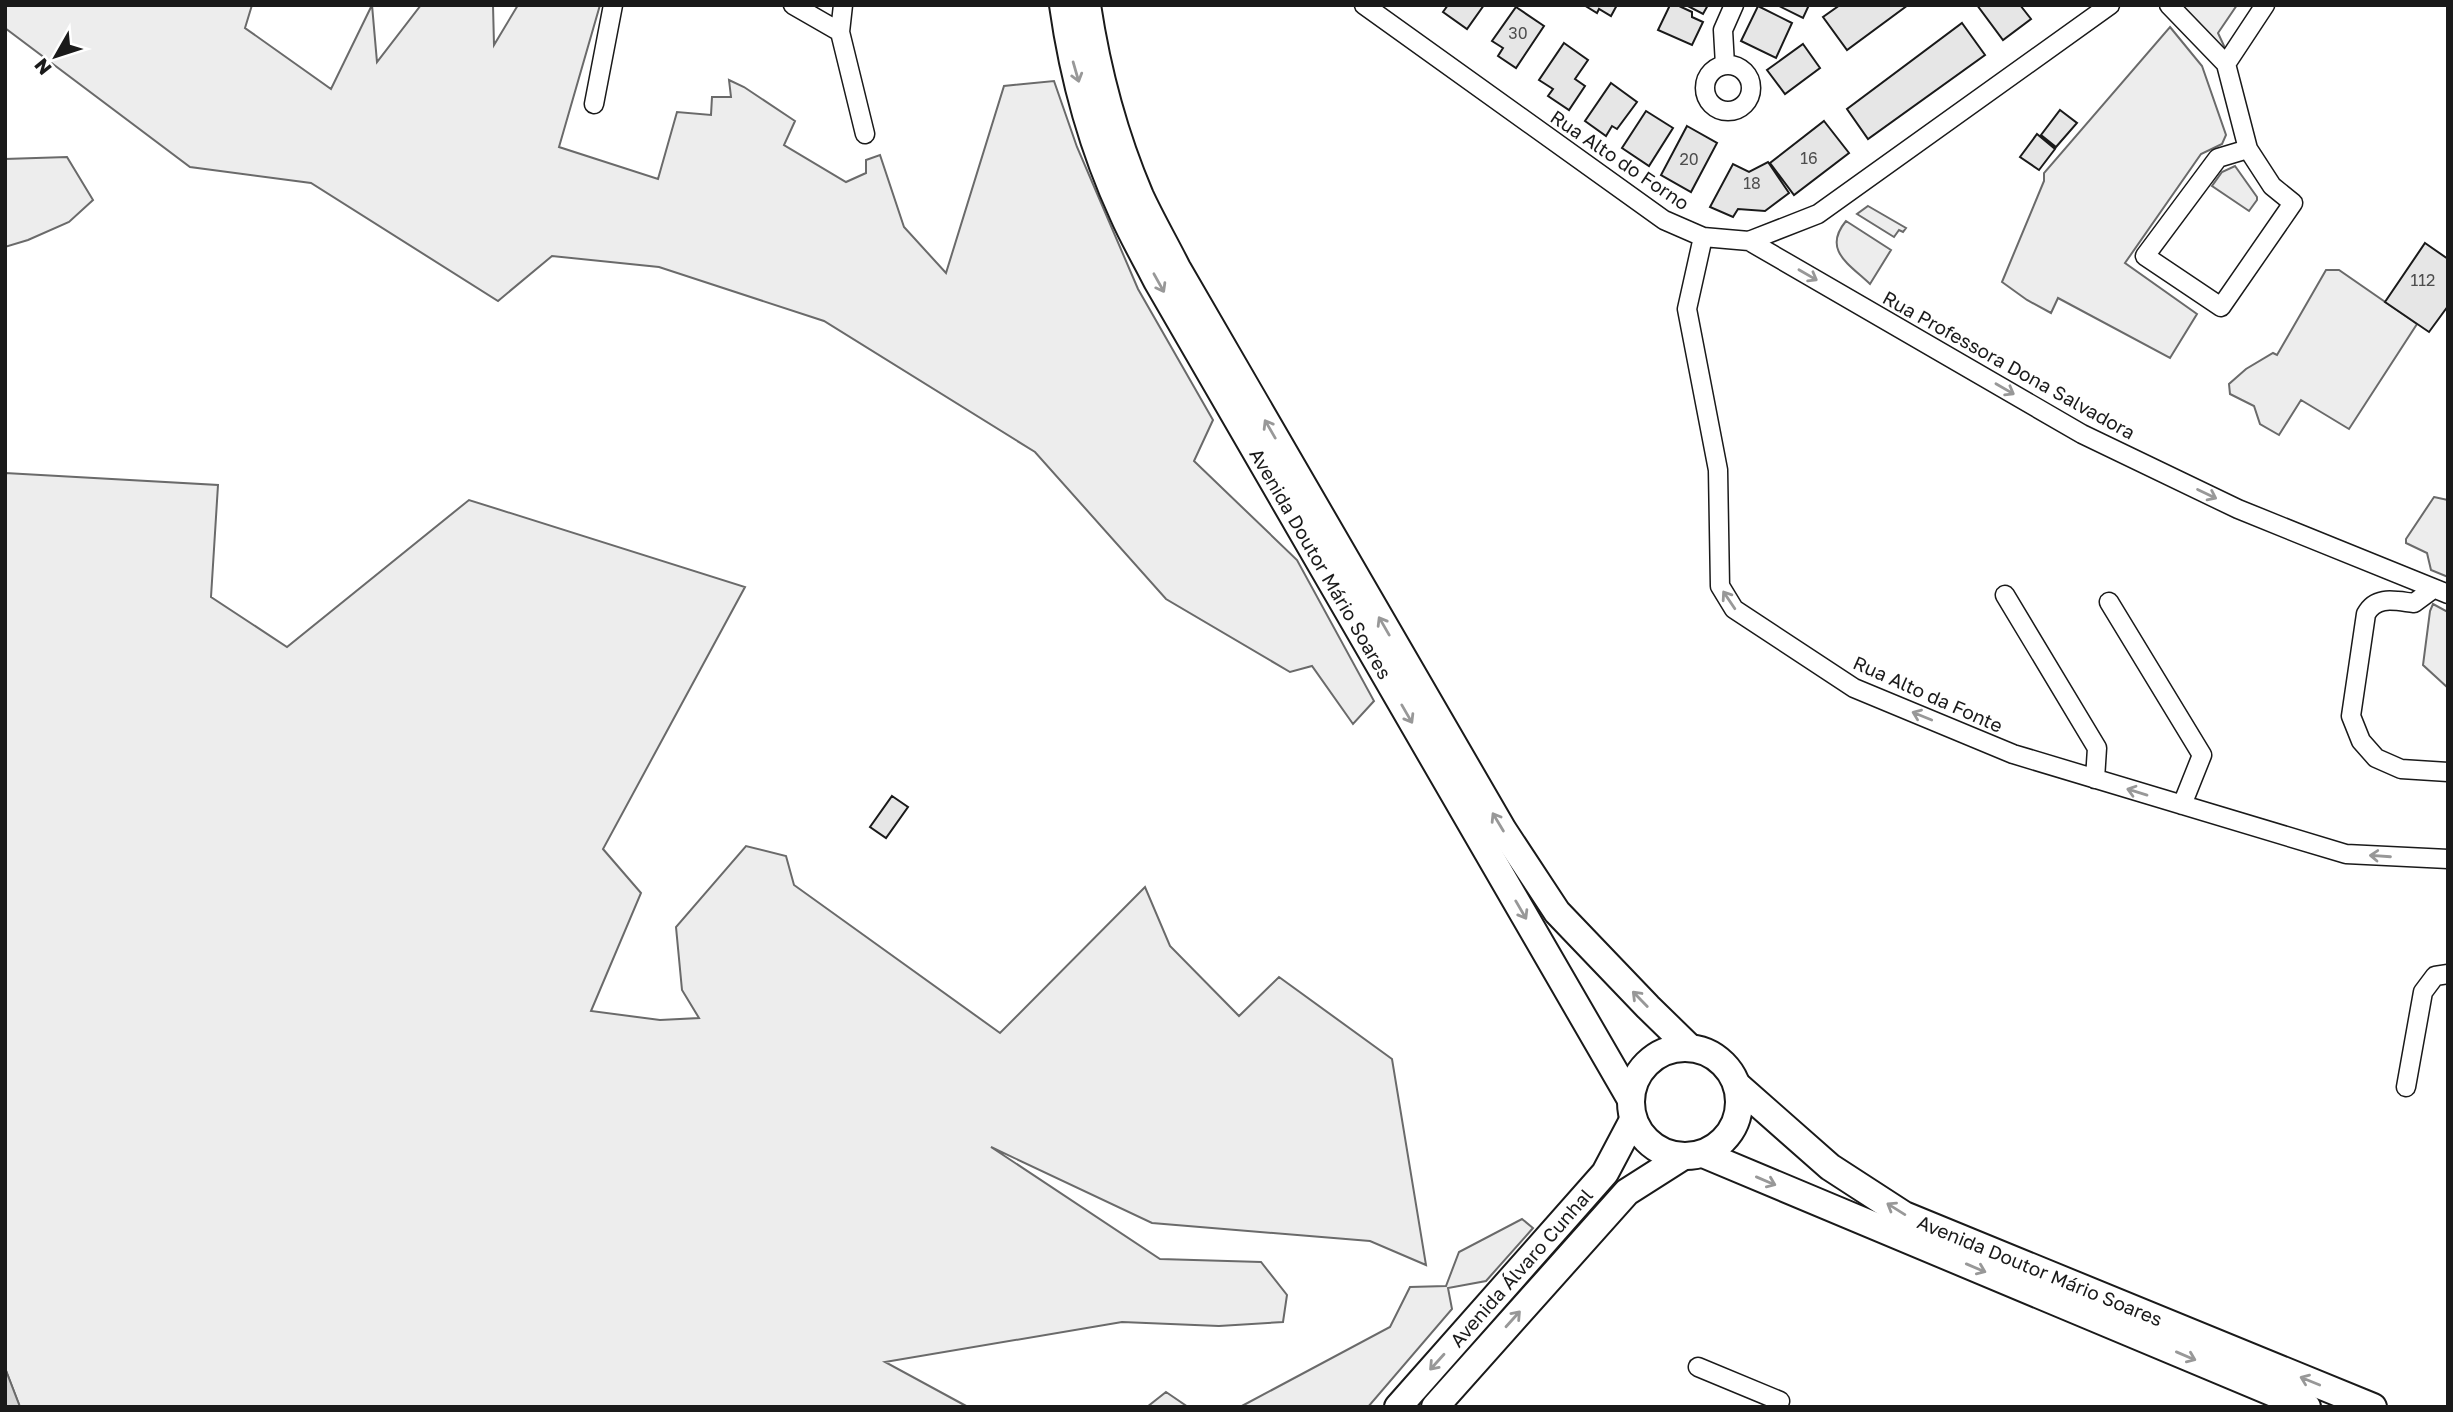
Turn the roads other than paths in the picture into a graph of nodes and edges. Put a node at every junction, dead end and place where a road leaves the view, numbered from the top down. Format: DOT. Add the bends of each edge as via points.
graph roads {
  1 [pos="612,5"];
  2 [pos="793,5"];
  3 [pos="843,5"];
  4 [pos="1063,5"];
  5 [pos="1087,5"];
  6 [pos="1364,5"];
  7 [pos="1734,5"];
  8 [pos="2110,5"];
  9 [pos="2169,5"];
  10 [pos="2265,5"];
  11 [pos="840,32"];
  12 [pos="2226,64"];
  13 [pos="1725,65"];
  14 [pos="594,104"];
  15 [pos="865,134"];
  16 [pos="2248,149"];
  17 [pos="1703,237"];
  18 [pos="1749,241"];
  19 [pos="2441,591"];
  20 [pos="2005,595"];
  21 [pos="2109,602"];
  22 [pos="2448,772"];
  23 [pos="2095,779"];
  24 [pos="2182,805"];
  25 [pos="2448,859"];
  26 [pos="2448,974"];
  27 [pos="1689,1047"];
  28 [pos="1737,1084"];
  29 [pos="2406,1087"];
  30 [pos="1632,1109"];
  31 [pos="1692,1156"];
  32 [pos="1698,1367"];
  33 [pos="1398,1407"];
  34 [pos="1435,1407"];
  35 [pos="1778,1407"];
  36 [pos="2307,1407"];
  37 [pos="2373,1407"];
  1 -- 14 [label="street"];
  2 -- 11 [label="street"];
  3 -- 11 [label="street"];
  4 -- 30 [label="main road, Avenida Doutor Mário Soares, one-way" via="1069,47 1096,141 1122,213 1157,281"];
  27 -- 5 [label="main road, Avenida Doutor Mário Soares, one-way" via="1557,912 1510,841 1205,316 1141,197 1114,127"];
  6 -- 17 [label="street, Rua Alto do Forno" via="1664,220"];
  7 -- 13 [label="street" via="1723,30"];
  8 -- 18 [label="street, Rua Alto do Forno" via="1818,214"];
  9 -- 12 [label="street"];
  10 -- 12 [label="street"];
  11 -- 15 [label="street"];
  12 -- 16 [label="street"];
  16 -- 16 [label="street" via="2272,186 2293,204 2221,307 2145,256 2218,159"];
  17 -- 18 [label="street, Rua Alto do Forno"];
  23 -- 17 [label="street, Rua Alto da Fonte, one-way" via="2013,754 1854,688 1734,609 1720,586 1718,470 1687,309"];
  18 -- 19 [label="street, Rua Professora Dona Salvadora, one-way" via="2082,434 2238,509"];
  19 -- 22 [label="street" via="2414,603 2381,600 2370,606 2351,716 2361,741 2376,758 2401,769"];
  20 -- 23 [label="street" via="2097,748"];
  21 -- 24 [label="street" via="2202,755"];
  24 -- 23 [label="street, Rua Alto da Fonte, one-way"];
  25 -- 24 [label="street, Rua Alto da Fonte, one-way" via="2346,854"];
  26 -- 29 [label="street" via="2435,976 2423,992"];
  27 -- 28 [label="main road" via="1718,1059"];
  27 -- 30 [label="main road" via="1667,1050 1649,1060 1636,1078"];
  28 -- 31 [label="main road" via="1740,1106 1735,1127 1722,1144"];
  37 -- 28 [label="main road, Avenida Doutor Mário Soares, one-way" via="1904,1214 1830,1167"];
  30 -- 31 [label="main road" via="1644,1138 1661,1152"];
  30 -- 33 [label="main road, Avenida Álvaro Cunhal, one-way" via="1605,1173"];
  34 -- 31 [label="main road, Avenida Álvaro Cunhal, one-way" via="1627,1192"];
  31 -- 36 [label="main road, Avenida Doutor Mário Soares, one-way"];
  32 -- 35 [label="street" via="1780,1401"];
}
